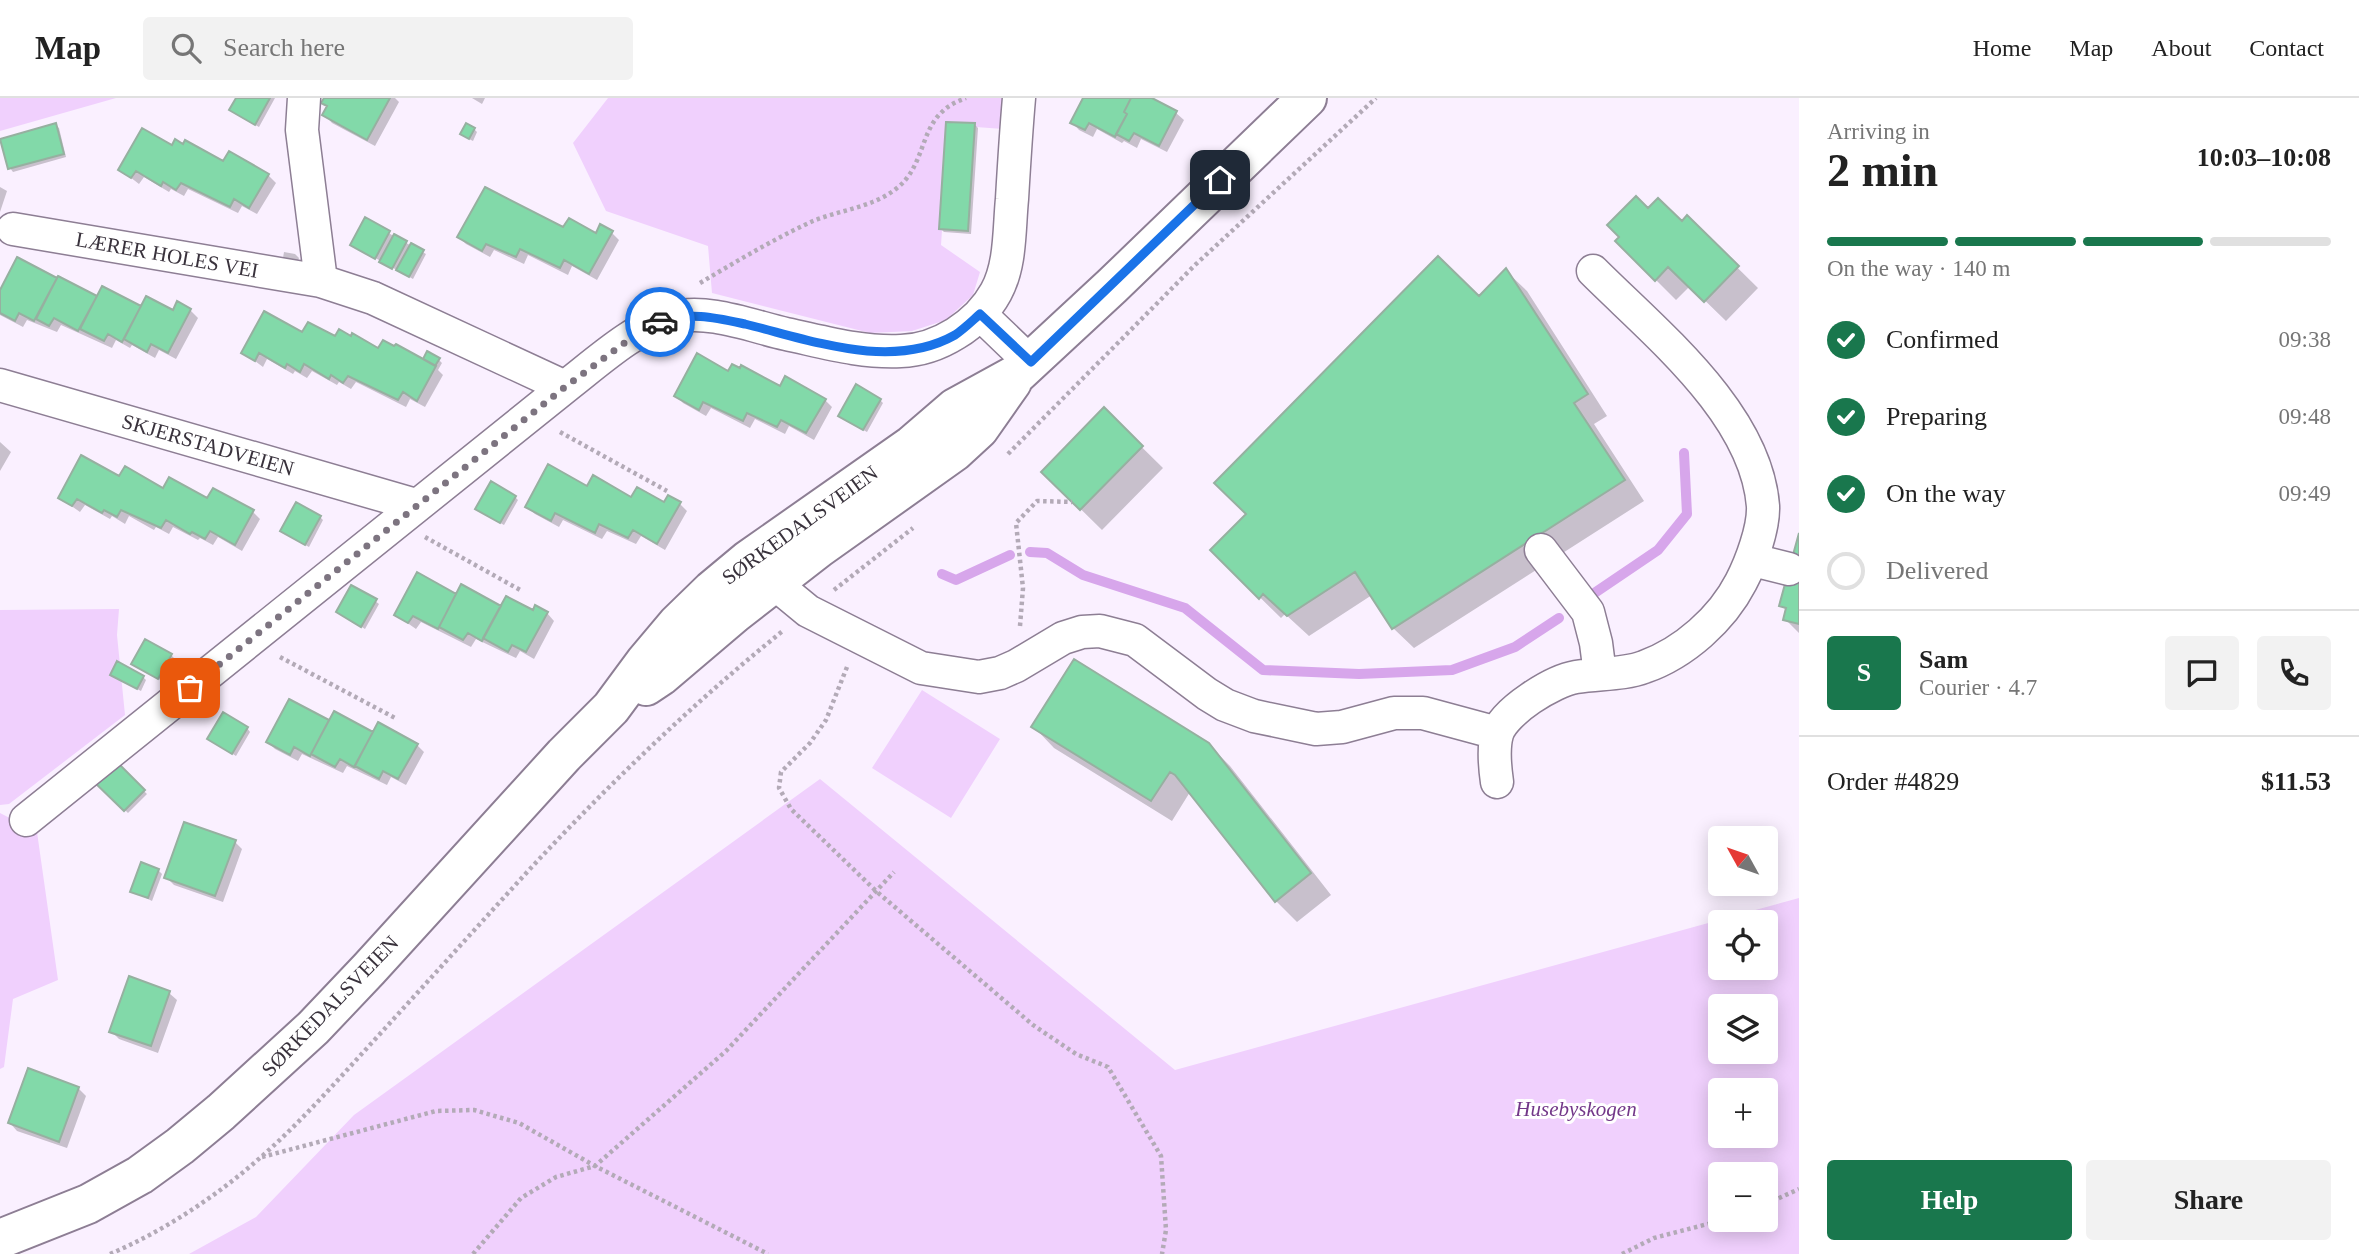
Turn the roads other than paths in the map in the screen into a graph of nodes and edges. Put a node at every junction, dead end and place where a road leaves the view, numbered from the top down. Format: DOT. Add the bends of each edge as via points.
graph roads {
  1 [pos="304,98"];
  2 [pos="1019,98"];
  3 [pos="1307,98"];
  4 [pos="13,229"];
  5 [pos="1593,271"];
  6 [pos="321,281"];
  7 [pos="980,314"];
  8 [pos="1024,368"];
  9 [pos="0,385"];
  10 [pos="565,387"];
  11 [pos="409,511"];
  12 [pos="1541,550"];
  13 [pos="1753,560"];
  14 [pos="1789,569"];
  15 [pos="760,572"];
  16 [pos="1600,674"];
  17 [pos="1497,733"];
  18 [pos="1497,782"];
  19 [pos="26,820"];
  20 [pos="0,1239"];
  1 -- 6 [label="street" via="302,130"];
  2 -- 7 [label="street" via="1008,252 996,291"];
  3 -- 8 [label="main road, SØRKEDALSVEIEN"];
  4 -- 6 [label="street, LÆRER HOLES VEI"];
  5 -- 13 [label="street" via="1700,378 1741,436 1763,508"];
  6 -- 10 [label="street, LÆRER HOLES VEI" via="373,298"];
  7 -- 8 [label="street"];
  7 -- 10 [label="street" via="957,334 903,352 846,348 722,319 672,317 631,338"];
  8 -- 15 [label="main road, SØRKEDALSVEIEN" via="979,429 954,452"];
  9 -- 11 [label="street, SKJERSTADVEIEN"];
  10 -- 11 [label="street"];
  11 -- 19 [label="street"];
  12 -- 16 [label="street" via="1588,612"];
  13 -- 14 [label="street"];
  13 -- 16 [label="street" via="1735,593 1681,649 1643,668"];
  15 -- 17 [label="street" via="807,611 921,668 979,677 999,673 1063,638 1100,631 1135,640 1225,705 1278,723 1316,729 1394,713 1423,713"];
  15 -- 20 [label="main road, SØRKEDALSVEIEN" via="661,676 611,708 564,755 313,1028 231,1104 140,1175 88,1204"];
  16 -- 17 [label="street" via="1573,677 1537,694"];
  17 -- 18 [label="street"];
}
